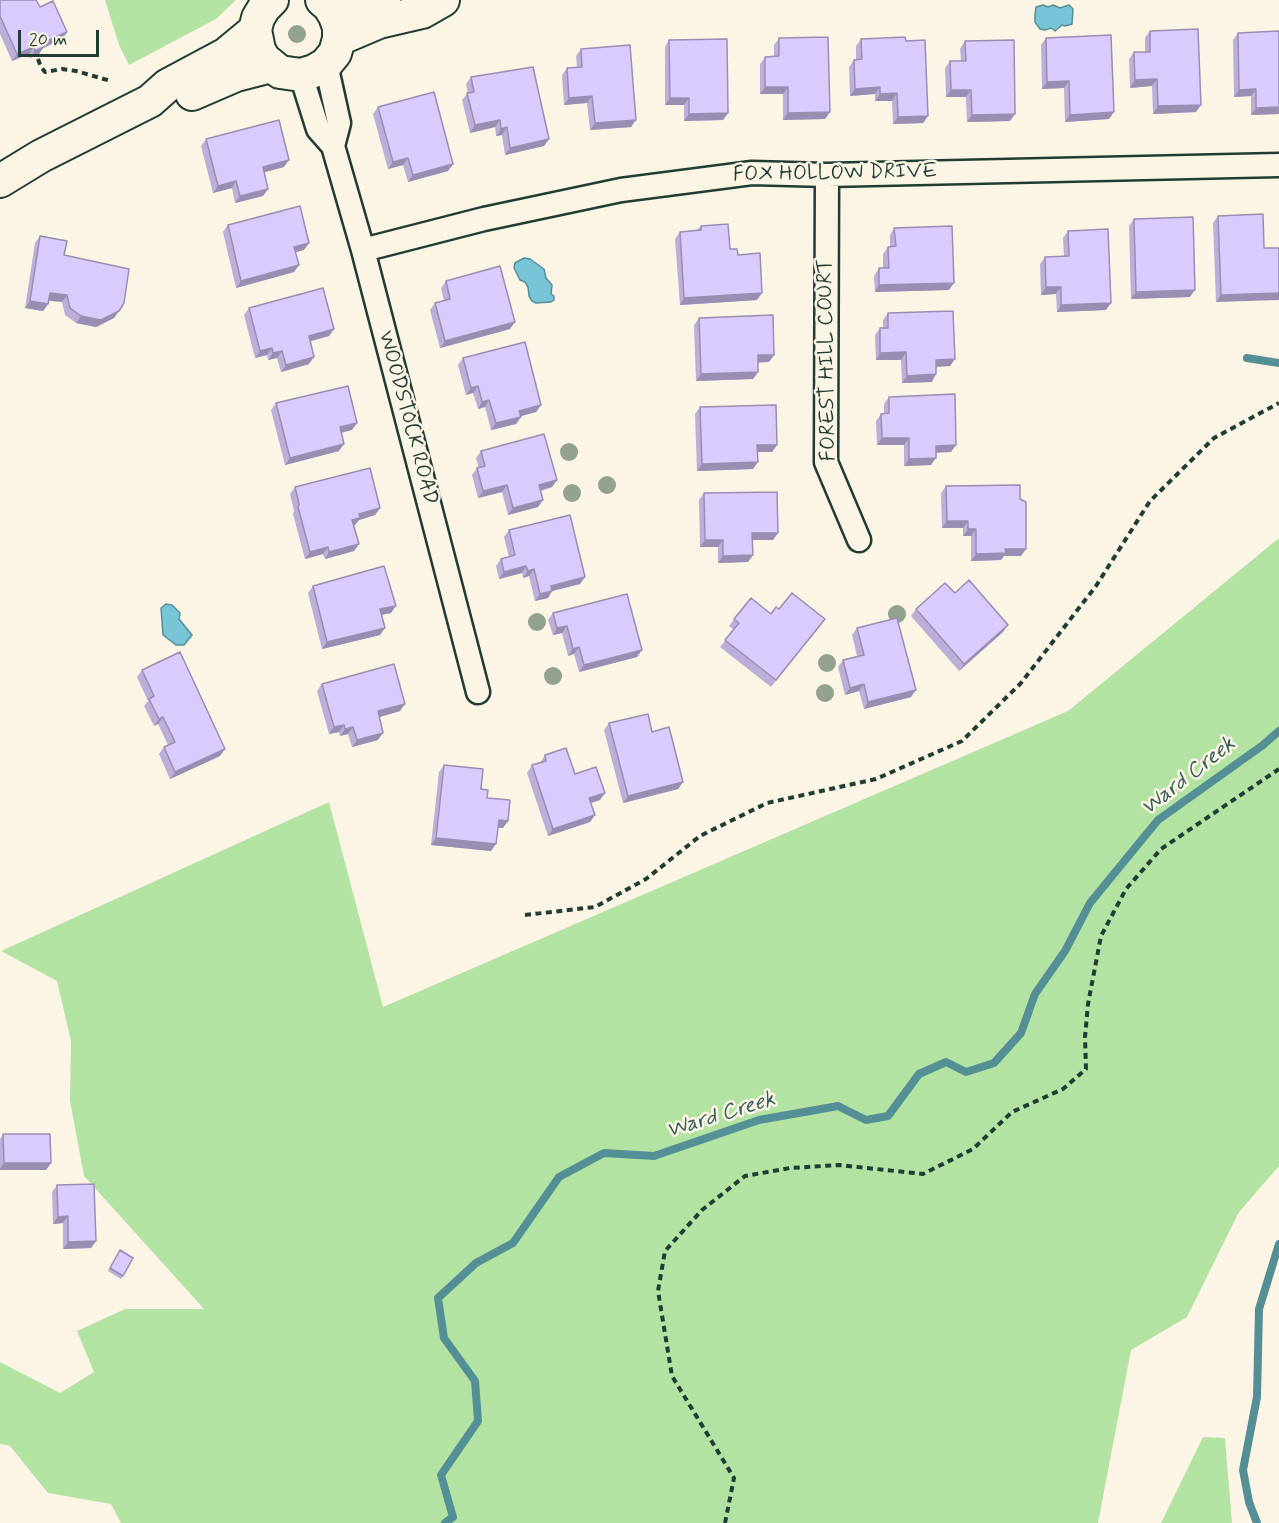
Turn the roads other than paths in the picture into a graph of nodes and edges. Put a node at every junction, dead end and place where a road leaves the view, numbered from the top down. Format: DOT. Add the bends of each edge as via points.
graph roads {
  1 [pos="272,0"];
  2 [pos="384,0"];
  3 [pos="443,0"];
  4 [pos="326,3"];
  5 [pos="255,30"];
  6 [pos="322,59"];
  7 [pos="271,66"];
  8 [pos="150,101"];
  9 [pos="1279,165"];
  10 [pos="827,175"];
  11 [pos="0,181"];
  12 [pos="363,250"];
  13 [pos="859,540"];
  14 [pos="478,692"];
  1 -- 5 [label="main road" via="258,18"];
  2 -- 4 [label="main road" via="343,7"];
  3 -- 6 [label="main road" via="422,12 379,22"];
  4 -- 6 [label="main road" via="339,27"];
  5 -- 7 [label="main road" via="259,50"];
  5 -- 8 [label="main road" via="226,54 168,85"];
  6 -- 7 [label="main road" via="280,72"];
  6 -- 12 [label="street, WOODSTOCK ROAD" via="318,129 333,146"];
  7 -- 8 [label="main road" via="236,75 182,98"];
  8 -- 11 [label="main road"];
  9 -- 10 [label="street, FOX HOLLOW DRIVE"];
  10 -- 12 [label="street, FOX HOLLOW DRIVE" via="752,173 621,190"];
  10 -- 13 [label="street, FOREST HILL COURT" via="826,462"];
  12 -- 14 [label="street, WOODSTOCK ROAD"];
}
